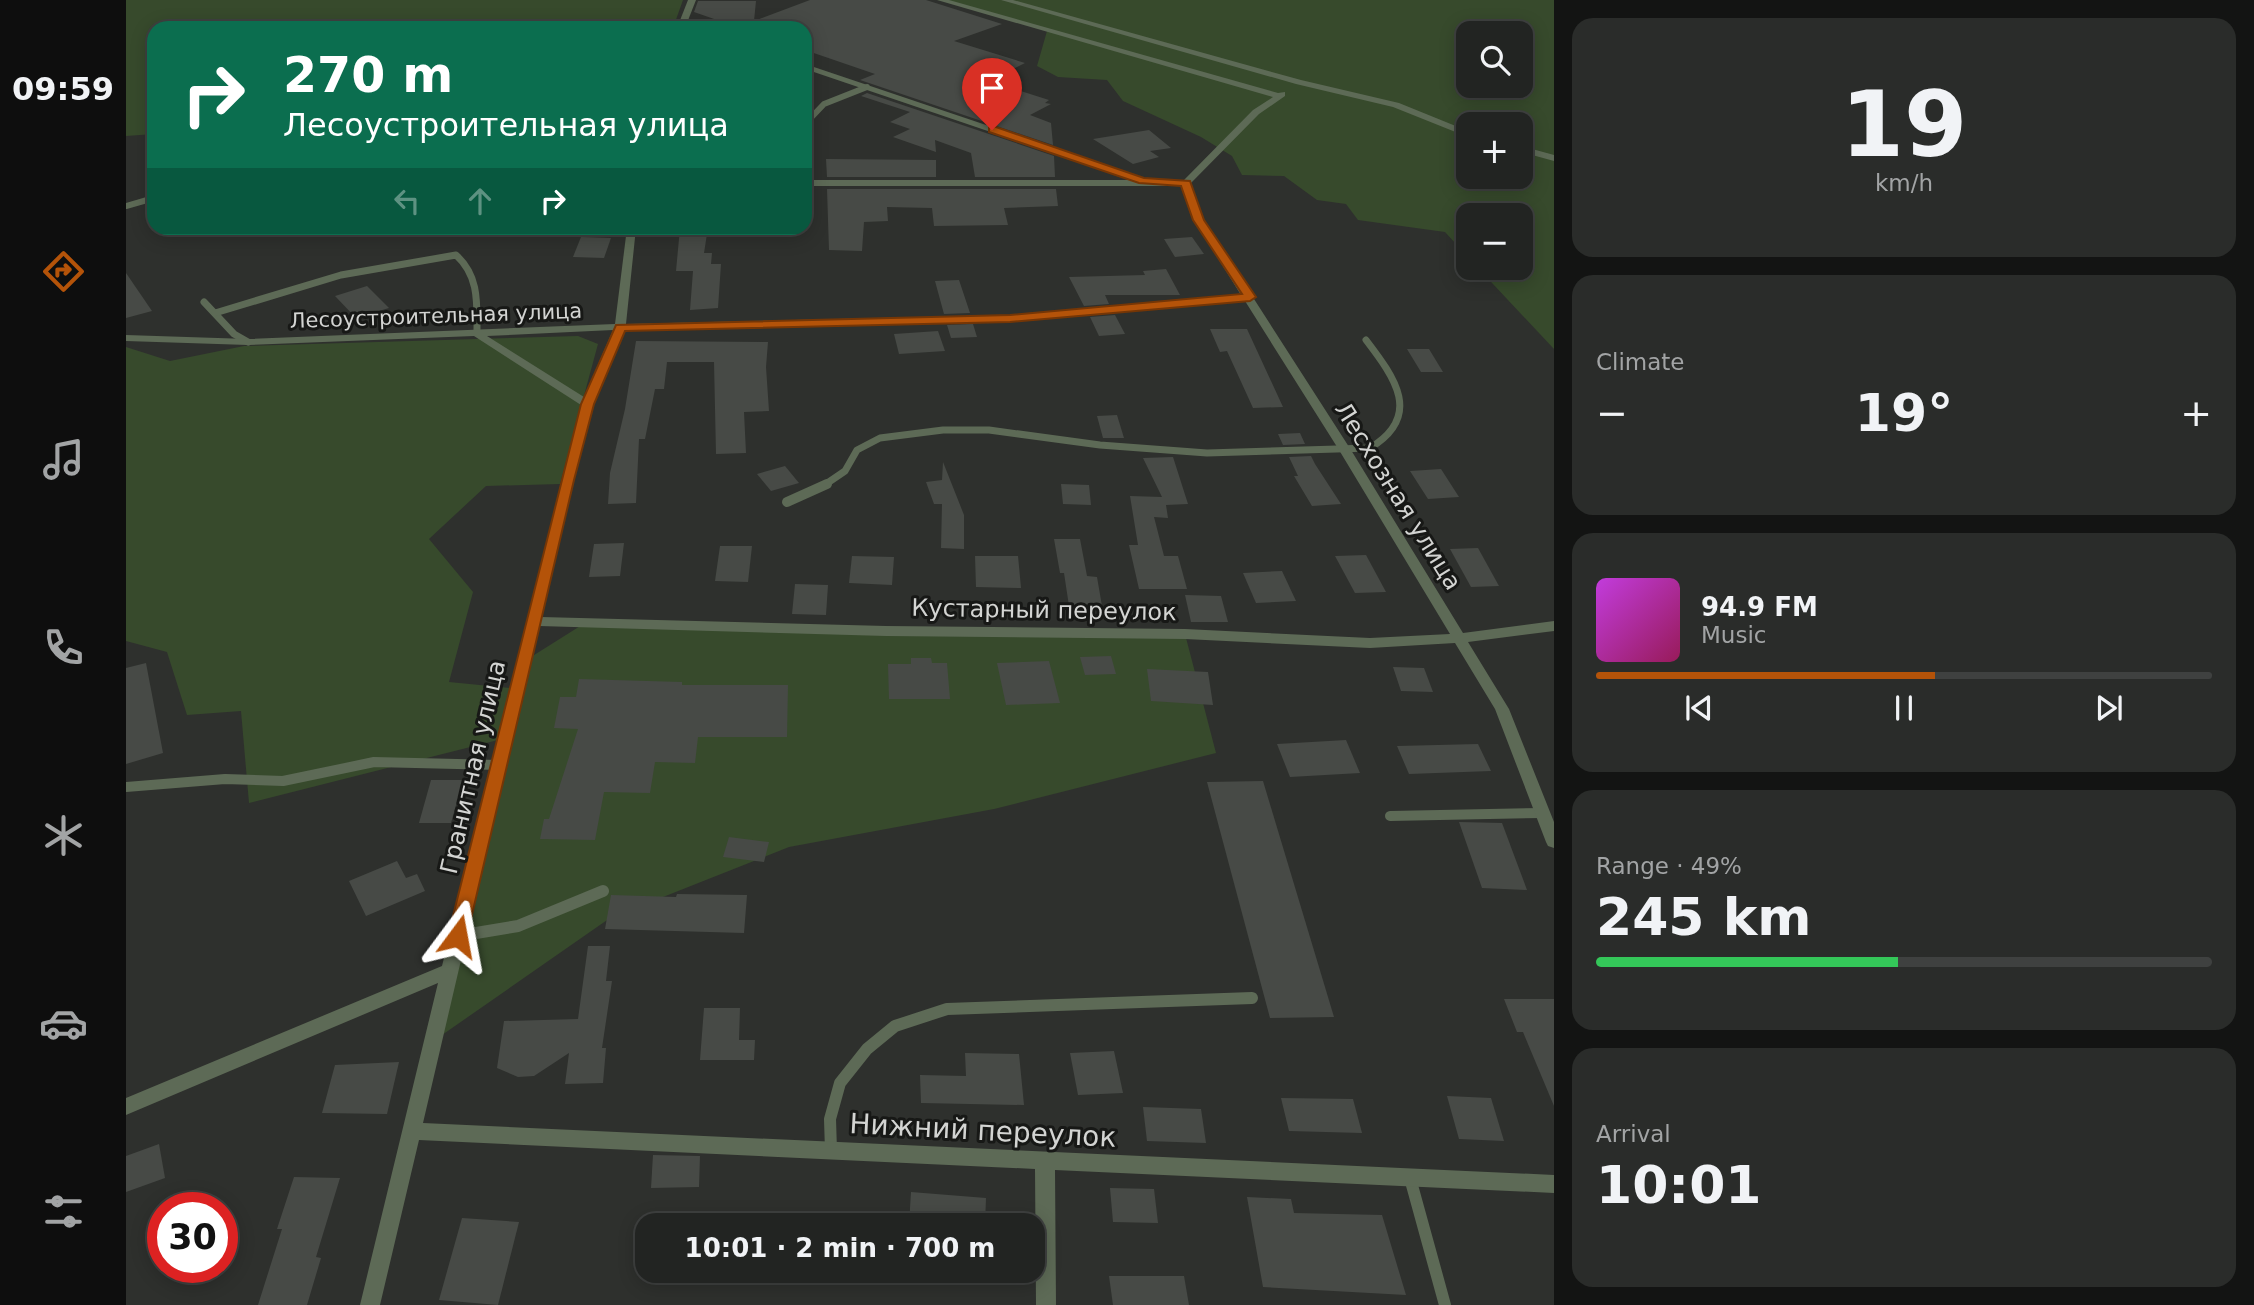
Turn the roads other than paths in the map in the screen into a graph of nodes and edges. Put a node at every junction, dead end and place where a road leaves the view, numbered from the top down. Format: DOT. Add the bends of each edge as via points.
graph roads {
  1 [pos="692,0"];
  2 [pos="941,0"];
  3 [pos="1005,0"];
  4 [pos="684,21"];
  5 [pos="812,68"];
  6 [pos="1298,82"];
  7 [pos="867,87"];
  8 [pos="1279,96"];
  9 [pos="812,117"];
  10 [pos="1456,129"];
  11 [pos="1533,152"];
  12 [pos="1554,158"];
  13 [pos="1143,181"];
  14 [pos="812,183"];
  15 [pos="1186,183"];
  16 [pos="147,200"];
  17 [pos="126,206"];
  18 [pos="630,235"];
  19 [pos="1250,297"];
  20 [pos="204,302"];
  21 [pos="215,313"];
  22 [pos="620,327"];
  23 [pos="476,332"];
  24 [pos="126,338"];
  25 [pos="1366,340"];
  26 [pos="248,342"];
  27 [pos="587,404"];
  28 [pos="1345,450"];
  29 [pos="787,502"];
  30 [pos="533,621"];
  31 [pos="1554,626"];
  32 [pos="1461,638"];
  33 [pos="499,765"];
  34 [pos="126,787"];
  35 [pos="1542,813"];
  36 [pos="1390,816"];
  37 [pos="1554,842"];
  38 [pos="603,891"];
  39 [pos="458,936"];
  40 [pos="449,971"];
  41 [pos="1252,998"];
  42 [pos="126,1107"];
  43 [pos="410,1131"];
  44 [pos="831,1151"];
  45 [pos="1045,1161"];
  46 [pos="1410,1178"];
  47 [pos="1554,1184"];
  48 [pos="370,1305"];
  49 [pos="1046,1305"];
  50 [pos="1445,1305"];
  1 -- 4 [label="street"];
  2 -- 8 [label="street"];
  3 -- 6 [label="street"];
  5 -- 7 [label="street"];
  6 -- 8 [label="street"];
  6 -- 10 [label="street" via="1396,105"];
  7 -- 9 [label="lane" via="824,104"];
  7 -- 13 [label="street"];
  8 -- 15 [label="street" via="1256,112"];
  11 -- 12 [label="street"];
  13 -- 14 [label="street"];
  13 -- 15 [label="street"];
  15 -- 19 [label="street, Лесхозная улица" via="1199,220"];
  16 -- 17 [label="lane"];
  18 -- 22 [label="street, Гранитная улица"];
  19 -- 22 [label="street, Лесоустроительная улица" via="1010,318"];
  19 -- 28 [label="street, Лесхозная улица"];
  20 -- 21 [label="lane"];
  21 -- 23 [label="lane" via="341,275 456,255 475,280"];
  21 -- 26 [label="lane"];
  22 -- 23 [label="street, Лесоустроительная улица"];
  22 -- 27 [label="street, Гранитная улица"];
  23 -- 26 [label="street, Лесоустроительная улица"];
  23 -- 27 [label="street"];
  24 -- 26 [label="street, Лесоустроительная улица"];
  25 -- 28 [label="lane" via="1389,371 1400,399 1400,413 1390,435 1379,444"];
  27 -- 30 [label="street, Гранитная улица"];
  28 -- 29 [label="lane" via="1207,453 1059,441 1015,432 943,430 880,438 857,450 850,467 836,481"];
  28 -- 32 [label="street, Лесхозная улица"];
  30 -- 32 [label="street, Кустарный переулок" via="1185,634 1370,643"];
  30 -- 33 [label="street, Гранитная улица"];
  31 -- 32 [label="street, Кустарный переулок"];
  32 -- 35 [label="street, Лесхозная улица" via="1502,709"];
  33 -- 34 [label="lane" via="374,762 283,780 225,779"];
  33 -- 39 [label="street, Гранитная улица"];
  35 -- 36 [label="lane"];
  35 -- 37 [label="street, Лесхозная улица"];
  38 -- 39 [label="lane" via="518,926"];
  39 -- 40 [label="street, Гранитная улица"];
  40 -- 42 [label="street"];
  40 -- 43 [label="street, Гранитная улица"];
  41 -- 44 [label="lane" via="947,1009 895,1026 867,1049 841,1083 830,1119"];
  43 -- 44 [label="street, Нижний переулок"];
  43 -- 48 [label="street, Гранитная улица"];
  44 -- 45 [label="street, Нижний переулок"];
  45 -- 46 [label="street, Нижний переулок"];
  45 -- 49 [label="street"];
  46 -- 47 [label="street, Нижний переулок"];
  46 -- 50 [label="lane"];
}
